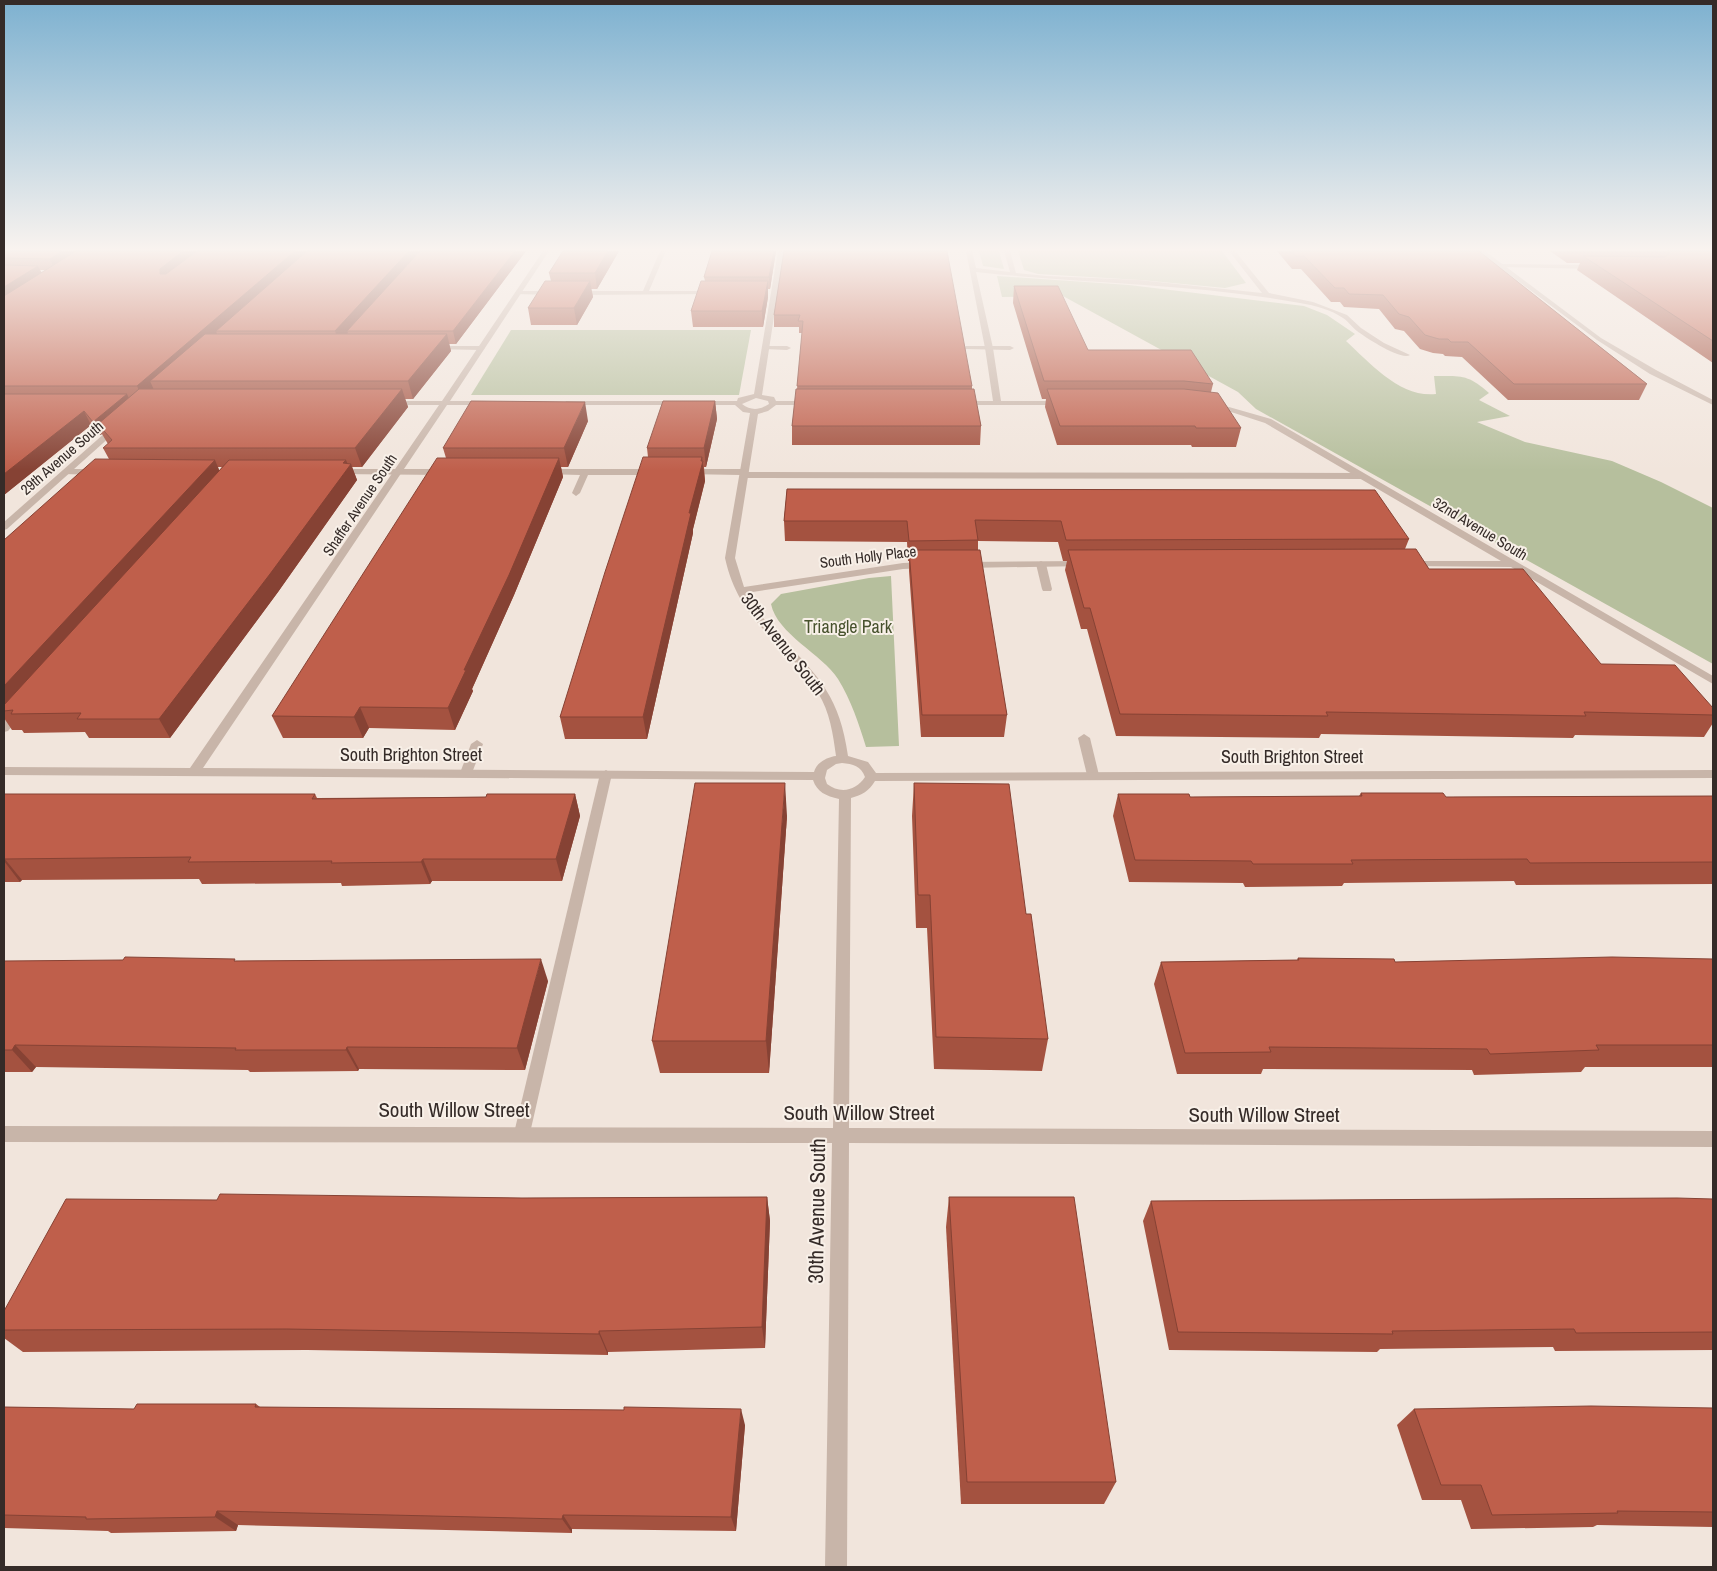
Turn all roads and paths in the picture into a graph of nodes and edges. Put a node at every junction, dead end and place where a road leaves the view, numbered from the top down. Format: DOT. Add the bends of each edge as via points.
graph roads {
  1 [pos="497,324"];
  2 [pos="769,324"];
  3 [pos="984,324"];
  4 [pos="1354,324"];
  5 [pos="1579,324"];
  6 [pos="421,348"];
  7 [pos="481,348"];
  8 [pos="766,348"];
  9 [pos="787,348"];
  10 [pos="966,348"];
  11 [pos="989,348"];
  12 [pos="1010,348"];
  13 [pos="1406,355"];
  14 [pos="758,396"];
  15 [pos="997,402"];
  16 [pos="386,403"];
  17 [pos="444,403"];
  18 [pos="493,403"];
  19 [pos="562,403"];
  20 [pos="738,403"];
  21 [pos="773,403"];
  22 [pos="822,403"];
  23 [pos="949,403"];
  24 [pos="1074,403"];
  25 [pos="1713,404"];
  26 [pos="1200,406"];
  27 [pos="754,411"];
  28 [pos="123,422"];
  29 [pos="67,472"];
  30 [pos="106,472"];
  31 [pos="330,472"];
  32 [pos="399,472"];
  33 [pos="458,472"];
  34 [pos="536,472"];
  35 [pos="585,472"];
  36 [pos="664,472"];
  37 [pos="674,472"];
  38 [pos="744,473"];
  39 [pos="1361,476"];
  40 [pos="576,493"];
  41 [pos="4,527"];
  42 [pos="1041,564"];
  43 [pos="1091,564"];
  44 [pos="1400,564"];
  45 [pos="1510,564"];
  46 [pos="939,565"];
  47 [pos="958,565"];
  48 [pos="1047,589"];
  49 [pos="740,591"];
  50 [pos="1713,681"];
  51 [pos="23,706"];
  52 [pos="4,728"];
  53 [pos="1084,738"];
  54 [pos="477,744"];
  55 [pos="842,759"];
  56 [pos="4,771"];
  57 [pos="194,772"];
  58 [pos="466,773"];
  59 [pos="606,774"];
  60 [pos="1713,774"];
  61 [pos="1093,775"];
  62 [pos="818,776"];
  63 [pos="870,777"];
  64 [pos="845,795"];
  65 [pos="522,1133"];
  66 [pos="4,1134"];
  67 [pos="841,1136"];
  68 [pos="1713,1139"];
  69 [pos="836,1567"];
  1 -- 7 [label="street, Shaffer Avenue South"];
  2 -- 8 [label="street"];
  3 -- 11 [label="street"];
  4 -- 13 [label="street" via="1382,344"];
  5 -- 25 [label="street" via="1626,357"];
  6 -- 7 [label="street"];
  7 -- 17 [label="street, Shaffer Avenue South"];
  8 -- 9 [label="street"];
  8 -- 14 [label="street"];
  10 -- 11 [label="street"];
  11 -- 12 [label="street"];
  11 -- 15 [label="street"];
  14 -- 20 [label="street"];
  14 -- 21 [label="street" via="771,399"];
  15 -- 23 [label="street"];
  15 -- 24 [label="street"];
  16 -- 17 [label="street"];
  17 -- 18 [label="street"];
  17 -- 32 [label="street, Shaffer Avenue South"];
  19 -- 20 [label="street"];
  20 -- 27 [label="street" via="742,409"];
  21 -- 22 [label="street"];
  21 -- 27 [label="street" via="768,409"];
  26 -- 39 [label="street, 32nd Avenue South" via="1229,409 1268,421"];
  27 -- 38 [label="street, 30th Avenue South"];
  28 -- 29 [label="street, 29th Avenue South"];
  29 -- 30 [label="street"];
  29 -- 41 [label="street, 29th Avenue South"];
  31 -- 32 [label="street"];
  32 -- 33 [label="street"];
  32 -- 57 [label="street, Shaffer Avenue South"];
  34 -- 35 [label="street"];
  35 -- 36 [label="street"];
  35 -- 40 [label="street"];
  37 -- 38 [label="street"];
  38 -- 39 [label="street"];
  38 -- 49 [label="street, 30th Avenue South" via="730,558"];
  39 -- 45 [label="street, 32nd Avenue South"];
  42 -- 43 [label="street"];
  42 -- 47 [label="street"];
  42 -- 48 [label="street"];
  44 -- 45 [label="street"];
  45 -- 50 [label="street, 32nd Avenue South"];
  46 -- 49 [label="street, South Holly Place" via="903,566"];
  49 -- 55 [label="street, 30th Avenue South" via="752,610 822,689 839,727"];
  51 -- 52 [label="street"];
  53 -- 61 [label="street"];
  54 -- 58 [label="street"];
  55 -- 62 [label="street" via="826,764"];
  55 -- 63 [label="street" via="865,766"];
  56 -- 57 [label="street, South Brighton Street"];
  57 -- 58 [label="street, South Brighton Street"];
  58 -- 59 [label="street, South Brighton Street"];
  59 -- 62 [label="street, South Brighton Street"];
  59 -- 65 [label="street"];
  60 -- 61 [label="street, South Brighton Street"];
  61 -- 63 [label="street, South Brighton Street"];
  62 -- 64 [label="street" via="825,790"];
  63 -- 64 [label="street" via="864,788"];
  64 -- 67 [label="street, 30th Avenue South"];
  65 -- 66 [label="street, South Willow Street"];
  65 -- 67 [label="street, South Willow Street"];
  67 -- 68 [label="street, South Willow Street"];
  67 -- 69 [label="street, 30th Avenue South"];
}
